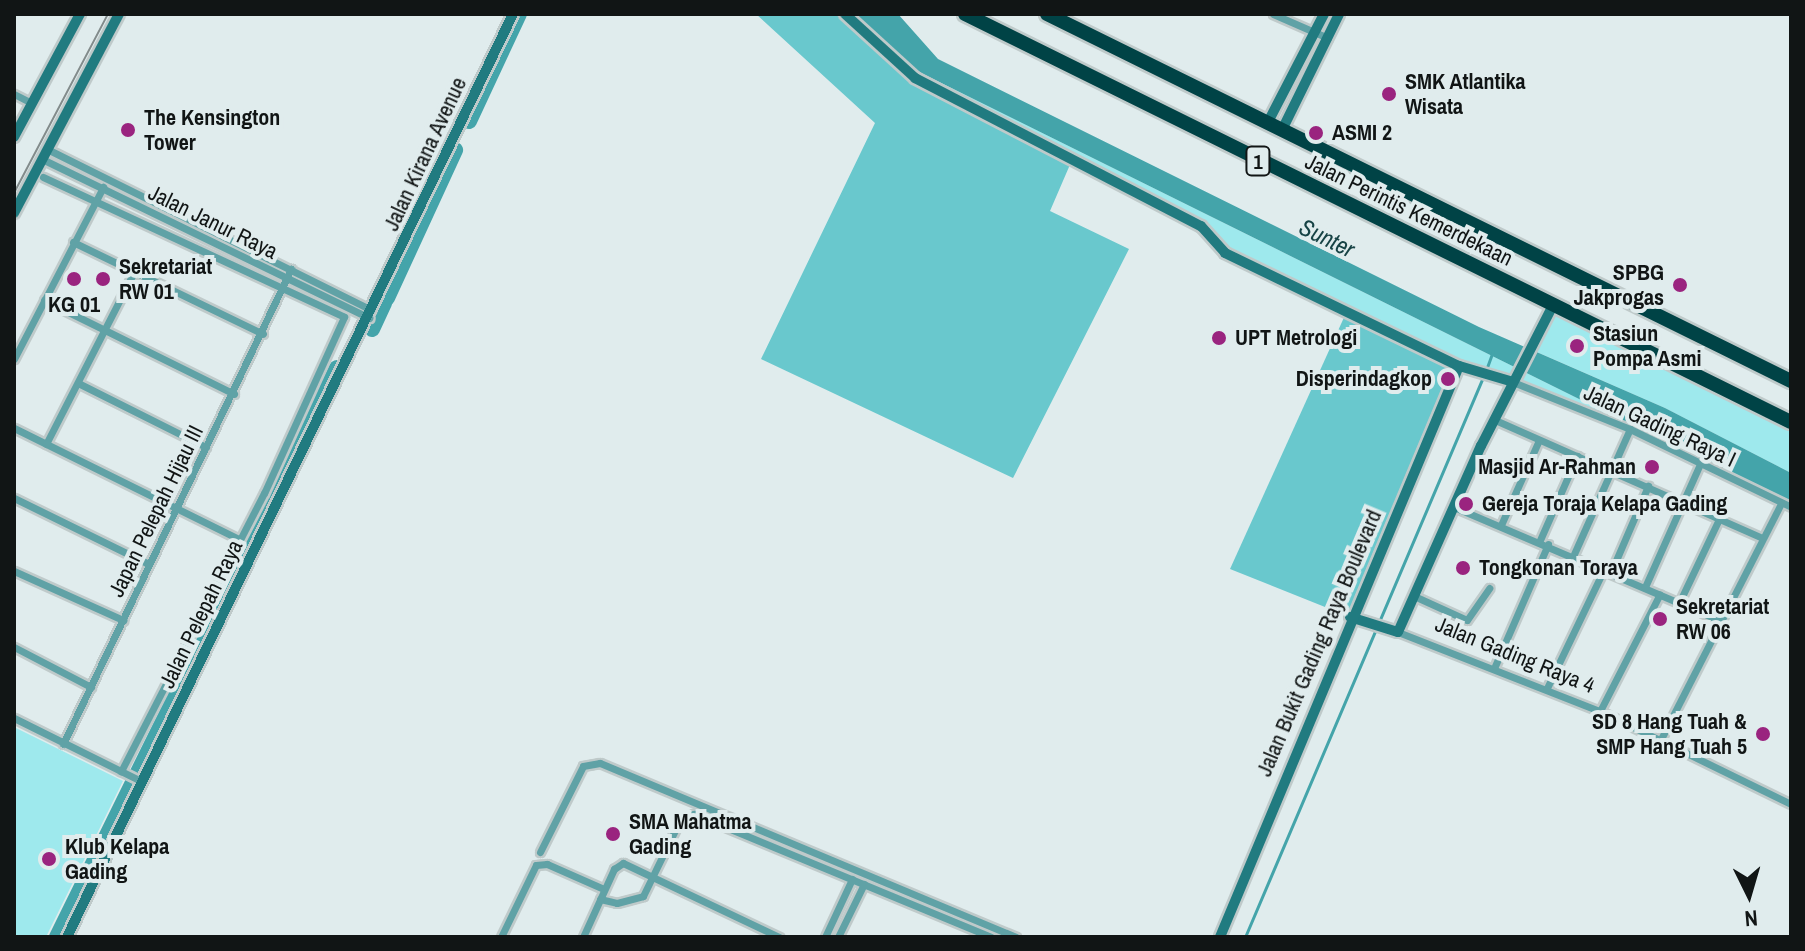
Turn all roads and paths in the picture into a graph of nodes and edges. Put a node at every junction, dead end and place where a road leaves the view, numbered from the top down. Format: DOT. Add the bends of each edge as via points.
graph roads {
  1 [pos="80,14"];
  2 [pos="119,14"];
  3 [pos="513,14"];
  4 [pos="845,14"];
  5 [pos="965,14"];
  6 [pos="1047,14"];
  7 [pos="1273,14"];
  8 [pos="1324,14"];
  9 [pos="1339,14"];
  10 [pos="1315,32"];
  11 [pos="1328,38"];
  12 [pos="14,94"];
  13 [pos="32,103"];
  14 [pos="1267,124"];
  15 [pos="1282,130"];
  16 [pos="14,137"];
  17 [pos="45,154"];
  18 [pos="43,177"];
  19 [pos="107,180"];
  20 [pos="102,188"];
  21 [pos="94,202"];
  22 [pos="14,213"];
  23 [pos="73,242"];
  24 [pos="134,272"];
  25 [pos="292,274"];
  26 [pos="284,290"];
  27 [pos="44,300"];
  28 [pos="1553,305"];
  29 [pos="371,314"];
  30 [pos="104,330"];
  31 [pos="263,334"];
  32 [pos="14,359"];
  33 [pos="1462,367"];
  34 [pos="1510,380"];
  35 [pos="1791,381"];
  36 [pos="80,384"];
  37 [pos="234,394"];
  38 [pos="1495,420"];
  39 [pos="1791,422"];
  40 [pos="14,428"];
  41 [pos="1630,429"];
  42 [pos="1539,440"];
  43 [pos="46,444"];
  44 [pos="206,447"];
  45 [pos="1577,456"];
  46 [pos="1701,462"];
  47 [pos="1614,471"];
  48 [pos="1648,486"];
  49 [pos="14,498"];
  50 [pos="1684,502"];
  51 [pos="1781,503"];
  52 [pos="177,506"];
  53 [pos="1454,507"];
  54 [pos="1791,507"];
  55 [pos="1719,519"];
  56 [pos="1501,525"];
  57 [pos="1762,538"];
  58 [pos="239,539"];
  59 [pos="1544,542"];
  60 [pos="1574,554"];
  61 [pos="149,564"];
  62 [pos="1608,570"];
  63 [pos="14,571"];
  64 [pos="1645,587"];
  65 [pos="1489,588"];
  66 [pos="1660,594"];
  67 [pos="1414,596"];
  68 [pos="1679,603"];
  69 [pos="1355,619"];
  70 [pos="123,620"];
  71 [pos="1721,621"];
  72 [pos="1392,630"];
  73 [pos="14,647"];
  74 [pos="1495,666"];
  75 [pos="91,687"];
  76 [pos="1547,688"];
  77 [pos="1600,711"];
  78 [pos="14,718"];
  79 [pos="1661,739"];
  80 [pos="63,744"];
  81 [pos="124,773"];
  82 [pos="140,781"];
  83 [pos="1791,804"];
  84 [pos="540,852"];
  85 [pos="653,873"];
  86 [pos="852,879"];
  87 [pos="864,884"];
  88 [pos="604,889"];
  89 [pos="600,899"];
  90 [pos="67,937"];
  91 [pos="501,937"];
  92 [pos="583,937"];
  93 [pos="779,937"];
  94 [pos="825,937"];
  95 [pos="838,937"];
  96 [pos="991,937"];
  97 [pos="1016,937"];
  98 [pos="1220,937"];
  1 -- 13 [label="street"];
  2 -- 17 [label="street"];
  3 -- 29 [label="street, Jalan Kirana Avenue"];
  4 -- 33 [label="street" via="915,78 1201,226 1225,253"];
  5 -- 28 [label="highway, Jalan Perintis Kemerdekaan / 1"];
  6 -- 14 [label="highway, Jalan Perintis Kemerdekaan / 1"];
  7 -- 10 [label="street"];
  8 -- 10 [label="street"];
  9 -- 11 [label="street"];
  10 -- 11 [label="street"];
  10 -- 14 [label="street"];
  11 -- 15 [label="street"];
  12 -- 13 [label="street"];
  13 -- 16 [label="street"];
  14 -- 15 [label="highway, Jalan Perintis Kemerdekaan / 1"];
  15 -- 35 [label="highway, Jalan Perintis Kemerdekaan / 1"];
  17 -- 19 [label="street, Jalan Janur Raya"];
  17 -- 20 [label="street, Jalan Janur Raya"];
  17 -- 22 [label="street"];
  18 -- 21 [label="street"];
  19 -- 20 [label="street"];
  19 -- 25 [label="street, Jalan Janur Raya"];
  20 -- 21 [label="street"];
  20 -- 25 [label="street, Jalan Janur Raya"];
  21 -- 23 [label="street"];
  21 -- 26 [label="street"];
  23 -- 24 [label="street"];
  23 -- 27 [label="street"];
  24 -- 30 [label="street"];
  24 -- 31 [label="street"];
  25 -- 26 [label="street, Japan Pelepah Hijau III"];
  25 -- 29 [label="street, Jalan Janur Raya"];
  26 -- 31 [label="street, Japan Pelepah Hijau III"];
  26 -- 58 [label="street, Jalan Pelepah Raya" via="343,314"];
  27 -- 30 [label="street"];
  27 -- 32 [label="street"];
  28 -- 34 [label="street"];
  28 -- 39 [label="highway, Jalan Perintis Kemerdekaan / 1"];
  29 -- 82 [label="street, Jalan Pelepah Raya"];
  30 -- 36 [label="street"];
  30 -- 37 [label="street"];
  31 -- 37 [label="street, Japan Pelepah Hijau III"];
  33 -- 34 [label="street"];
  33 -- 69 [label="street, Jalan Bukit Gading Raya Boulevard"];
  34 -- 38 [label="street"];
  34 -- 41 [label="street, Jalan Gading Raya I"];
  36 -- 43 [label="street"];
  36 -- 44 [label="street"];
  37 -- 44 [label="street, Japan Pelepah Hijau III"];
  38 -- 42 [label="street"];
  38 -- 53 [label="street"];
  40 -- 43 [label="street"];
  41 -- 46 [label="street, Jalan Gading Raya I"];
  41 -- 47 [label="street"];
  42 -- 45 [label="street"];
  42 -- 56 [label="street"];
  43 -- 52 [label="street"];
  44 -- 52 [label="street, Japan Pelepah Hijau III"];
  45 -- 47 [label="street"];
  45 -- 59 [label="street"];
  46 -- 50 [label="street"];
  46 -- 51 [label="street, Jalan Gading Raya I"];
  47 -- 48 [label="street"];
  47 -- 60 [label="street"];
  48 -- 50 [label="street"];
  48 -- 62 [label="street"];
  49 -- 61 [label="street"];
  50 -- 55 [label="street"];
  50 -- 64 [label="street"];
  51 -- 54 [label="street, Jalan Gading Raya I"];
  51 -- 57 [label="street"];
  52 -- 58 [label="street"];
  52 -- 61 [label="street, Japan Pelepah Hijau III"];
  53 -- 56 [label="street"];
  53 -- 67 [label="street"];
  55 -- 57 [label="street"];
  55 -- 68 [label="street"];
  56 -- 59 [label="street"];
  57 -- 71 [label="street"];
  58 -- 81 [label="street, Jalan Pelepah Raya"];
  59 -- 60 [label="street"];
  59 -- 74 [label="street"];
  60 -- 62 [label="street"];
  61 -- 70 [label="street, Japan Pelepah Hijau III"];
  62 -- 64 [label="street"];
  62 -- 76 [label="street"];
  63 -- 70 [label="street"];
  64 -- 66 [label="street"];
  65 -- 67 [label="street" via="1467,620"];
  66 -- 68 [label="street"];
  66 -- 77 [label="street"];
  67 -- 72 [label="street"];
  68 -- 71 [label="street"];
  69 -- 72 [label="street, Jalan Gading Raya 4"];
  69 -- 98 [label="street, Jalan Bukit Gading Raya Boulevard"];
  70 -- 75 [label="street, Japan Pelepah Hijau III"];
  71 -- 79 [label="street"];
  72 -- 74 [label="street, Jalan Gading Raya 4"];
  73 -- 75 [label="street"];
  74 -- 76 [label="street, Jalan Gading Raya 4"];
  75 -- 80 [label="street, Japan Pelepah Hijau III"];
  76 -- 77 [label="street, Jalan Gading Raya 4"];
  77 -- 79 [label="street, Jalan Gading Raya 4"];
  78 -- 80 [label="street"];
  79 -- 83 [label="street, Jalan Gading Raya 4"];
  80 -- 81 [label="street"];
  81 -- 82 [label="street"];
  82 -- 90 [label="street, Jalan Pelepah Raya"];
  84 -- 97 [label="street" via="583,766 600,763"];
  85 -- 86 [label="street" via="681,818 694,814"];
  85 -- 88 [label="street" via="623,863"];
  85 -- 89 [label="street" via="636,900"];
  85 -- 93 [label="street"];
  86 -- 87 [label="street"];
  86 -- 94 [label="street"];
  87 -- 95 [label="street"];
  87 -- 96 [label="street"];
  88 -- 89 [label="street"];
  88 -- 91 [label="street" via="547,864 536,865"];
  89 -- 92 [label="street"];
}
